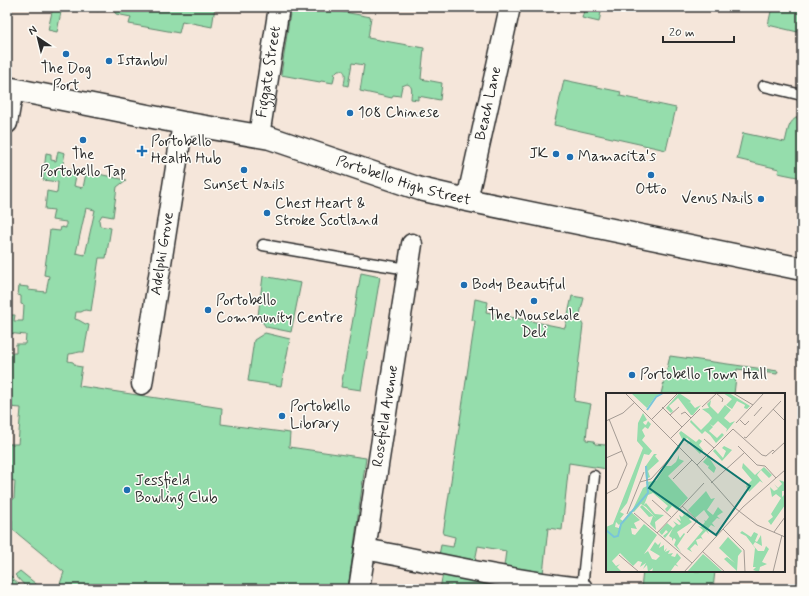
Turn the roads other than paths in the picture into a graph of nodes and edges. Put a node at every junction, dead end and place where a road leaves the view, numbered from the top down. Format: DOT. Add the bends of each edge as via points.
graph roads {
  1 [pos="278,7"];
  2 [pos="510,7"];
  3 [pos="764,86"];
  4 [pos="10,88"];
  5 [pos="802,95"];
  6 [pos="7,123"];
  7 [pos="183,123"];
  8 [pos="259,136"];
  9 [pos="467,200"];
  10 [pos="412,244"];
  11 [pos="264,245"];
  12 [pos="802,268"];
  13 [pos="408,269"];
  14 [pos="142,384"];
  15 [pos="594,476"];
  16 [pos="365,549"];
  17 [pos="550,587"];
  18 [pos="574,588"];
  19 [pos="359,589"];
  1 -- 8 [label="street, Figgate Street"];
  2 -- 9 [label="street, Beach Lane"];
  3 -- 5 [label="lane"];
  4 -- 6 [label="street"];
  4 -- 7 [label="main road, Portobello High Street"];
  7 -- 8 [label="main road, Portobello High Street"];
  7 -- 14 [label="street, Adelphi Grove"];
  8 -- 9 [label="main road, Portobello High Street" via="420,189"];
  9 -- 12 [label="main road, Portobello High Street"];
  10 -- 13 [label="street, Rosefield Avenue"];
  11 -- 13 [label="lane"];
  13 -- 16 [label="street, Rosefield Avenue"];
  15 -- 18 [label="lane"];
  16 -- 17 [label="street"];
  16 -- 19 [label="street, Rosefield Avenue"];
  17 -- 18 [label="street"];
}
